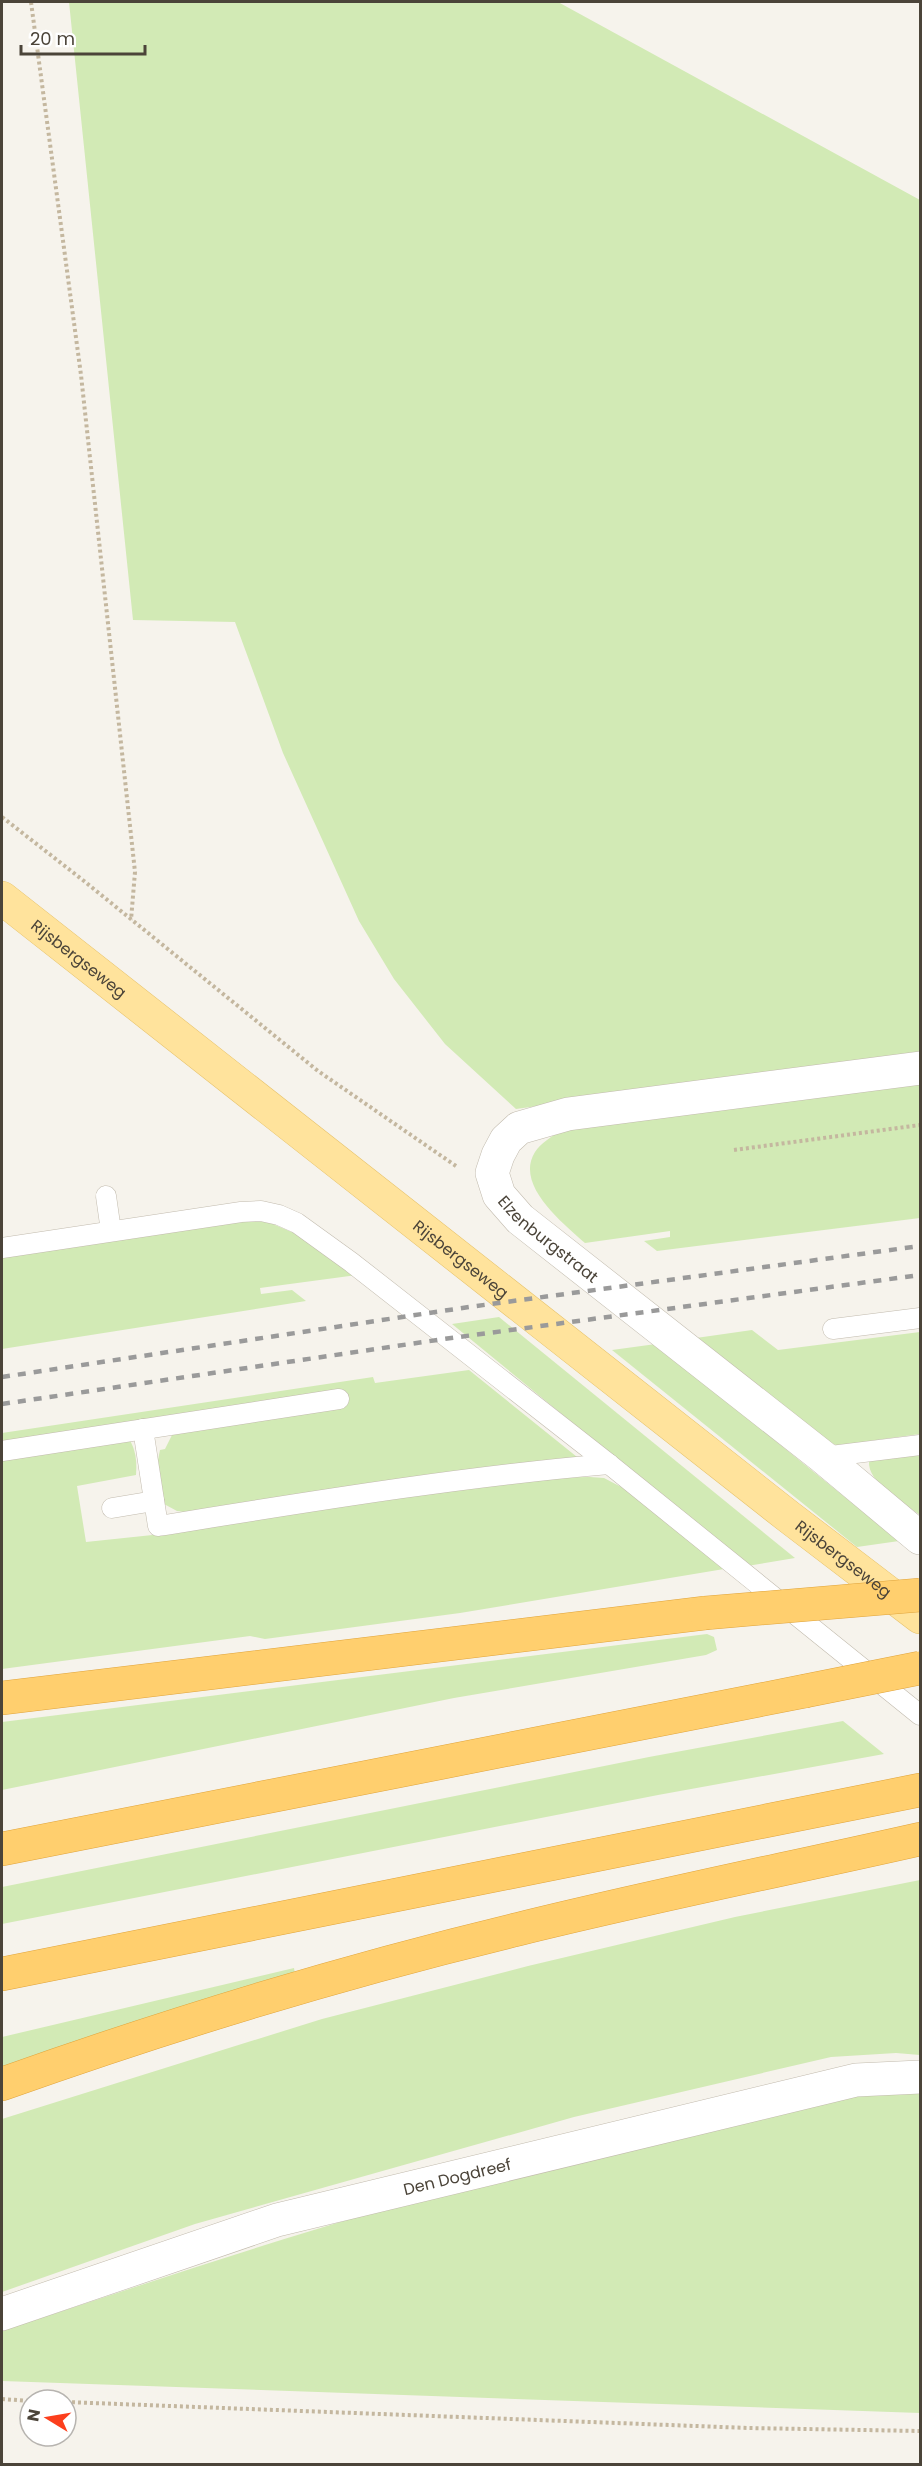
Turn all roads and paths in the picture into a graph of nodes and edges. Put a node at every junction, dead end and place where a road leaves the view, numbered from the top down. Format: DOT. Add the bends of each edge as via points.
graph roads {
  1 [pos="31,2"];
  2 [pos="2,817"];
  3 [pos="2,898"];
  4 [pos="131,920"];
  5 [pos="921,1068"];
  6 [pos="921,1125"];
  7 [pos="734,1150"];
  8 [pos="499,1195"];
  9 [pos="105,1196"];
  10 [pos="111,1231"];
  11 [pos="2,1248"];
  12 [pos="921,1318"];
  13 [pos="833,1329"];
  14 [pos="339,1399"];
  15 [pos="143,1429"];
  16 [pos="921,1445"];
  17 [pos="2,1451"];
  18 [pos="823,1457"];
  19 [pos="609,1464"];
  20 [pos="154,1501"];
  21 [pos="112,1508"];
  22 [pos="921,1538"];
  23 [pos="921,1595"];
  24 [pos="921,1617"];
  25 [pos="921,1668"];
  26 [pos="2,1698"];
  27 [pos="921,1715"];
  28 [pos="921,1790"];
  29 [pos="921,1839"];
  30 [pos="2,1849"];
  31 [pos="2,1974"];
  32 [pos="921,2077"];
  33 [pos="2,2084"];
  34 [pos="2,2314"];
  35 [pos="2,2399"];
  36 [pos="18,2400"];
  37 [pos="78,2402"];
  38 [pos="921,2431"];
  1 -- 4 [label="path" via="82,387 135,872"];
  2 -- 4 [label="path"];
  3 -- 24 [label="main road, Rijsbergseweg"];
  4 -- 8 [label="path" via="318,1071"];
  5 -- 8 [label="street, Elzenburgstraat" via="568,1114 519,1128 506,1140 492,1173"];
  6 -- 7 [label="path"];
  8 -- 18 [label="street, Elzenburgstraat" via="520,1219"];
  9 -- 10 [label="lane"];
  10 -- 11 [label="lane"];
  10 -- 19 [label="lane" via="261,1211 297,1223"];
  12 -- 13 [label="lane"];
  14 -- 15 [label="lane"];
  15 -- 17 [label="lane"];
  15 -- 20 [label="lane"];
  16 -- 18 [label="lane"];
  18 -- 22 [label="street, Elzenburgstraat"];
  19 -- 20 [label="lane" via="516,1472 158,1526"];
  19 -- 27 [label="lane"];
  20 -- 21 [label="lane"];
  23 -- 26 [label="highway, bridge" via="705,1613"];
  25 -- 30 [label="highway, bridge"];
  28 -- 31 [label="highway"];
  29 -- 33 [label="highway" via="519,1928 215,2013"];
  32 -- 34 [label="street, Den Dogdreef" via="856,2080 277,2220"];
  35 -- 36 [label="path"];
  37 -- 38 [label="path"];
}
